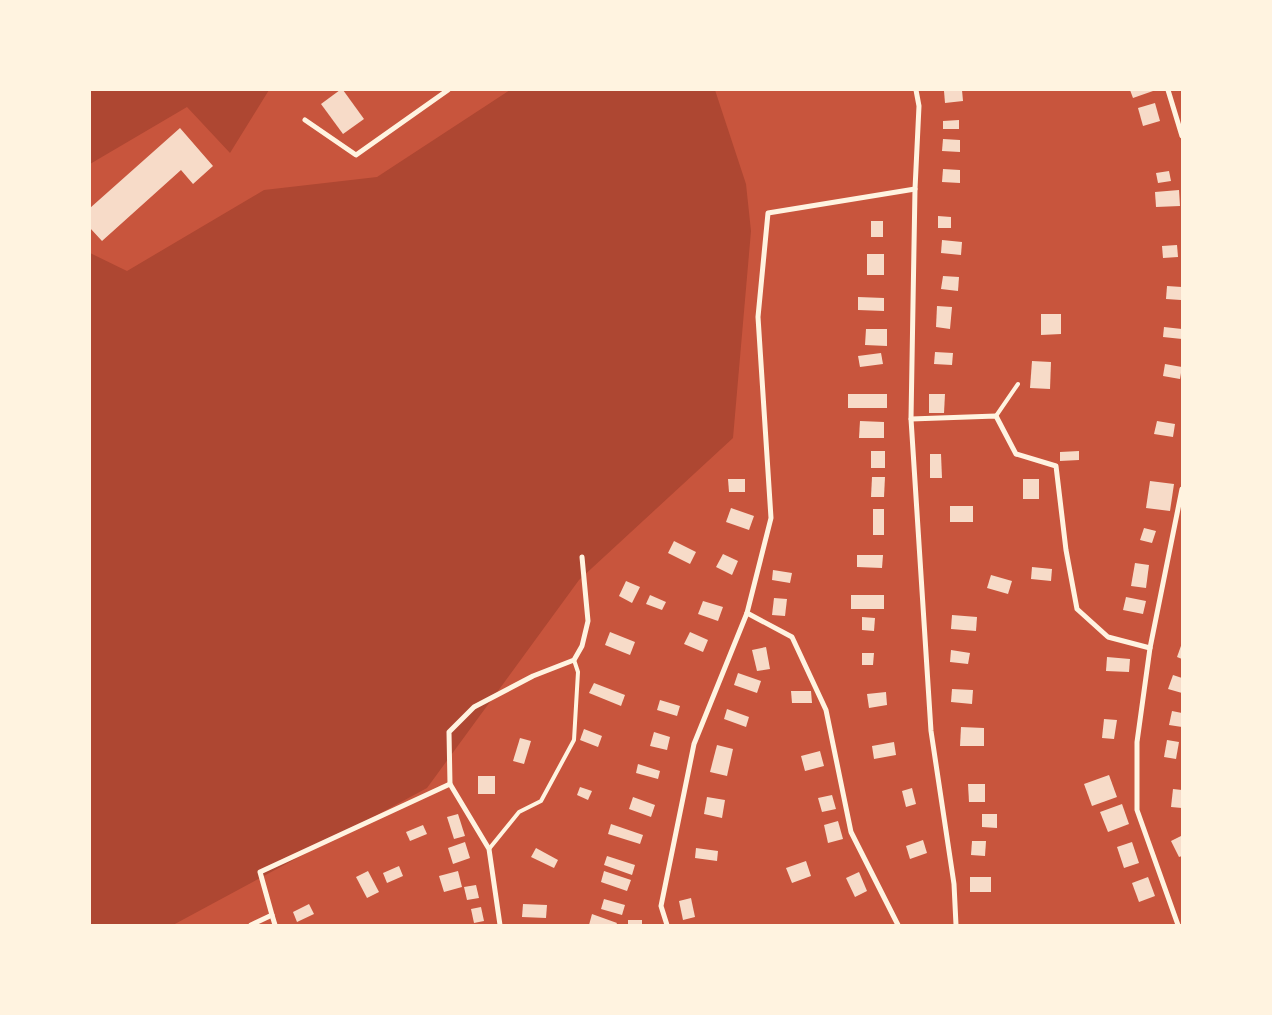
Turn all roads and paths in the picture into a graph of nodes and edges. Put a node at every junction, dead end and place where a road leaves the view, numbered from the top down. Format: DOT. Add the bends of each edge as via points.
graph roads {
  1 [pos="448,90"];
  2 [pos="916,90"];
  3 [pos="1168,90"];
  4 [pos="305,120"];
  5 [pos="1182,136"];
  6 [pos="915,189"];
  7 [pos="1018,384"];
  8 [pos="996,416"];
  9 [pos="911,419"];
  10 [pos="1182,489"];
  11 [pos="582,557"];
  12 [pos="747,613"];
  13 [pos="1150,648"];
  14 [pos="574,660"];
  15 [pos="450,784"];
  16 [pos="489,849"];
  17 [pos="272,916"];
  18 [pos="251,925"];
  19 [pos="275,925"];
  20 [pos="500,925"];
  21 [pos="667,925"];
  22 [pos="898,925"];
  23 [pos="956,925"];
  24 [pos="1178,925"];
  1 -- 4 [label="street" via="356,155"];
  2 -- 6 [label="street" via="919,106"];
  3 -- 5 [label="street"];
  6 -- 9 [label="street"];
  6 -- 12 [label="street" via="768,213 758,318 771,518"];
  7 -- 8 [label="lane"];
  8 -- 9 [label="street"];
  8 -- 13 [label="street" via="1016,454 1056,466 1077,609 1108,637"];
  9 -- 23 [label="street" via="930,731 954,884"];
  10 -- 13 [label="street"];
  11 -- 14 [label="street" via="588,621 582,646"];
  12 -- 21 [label="street" via="694,744 661,906"];
  12 -- 22 [label="street" via="792,638 826,710 851,832"];
  13 -- 24 [label="street" via="1137,742 1137,810"];
  14 -- 15 [label="street" via="533,676 474,707 449,732"];
  14 -- 16 [label="lane" via="578,672 574,740 541,801 519,812"];
  15 -- 16 [label="street"];
  15 -- 17 [label="street" via="260,872"];
  16 -- 20 [label="street"];
  17 -- 18 [label="street"];
  17 -- 19 [label="street"];
}
